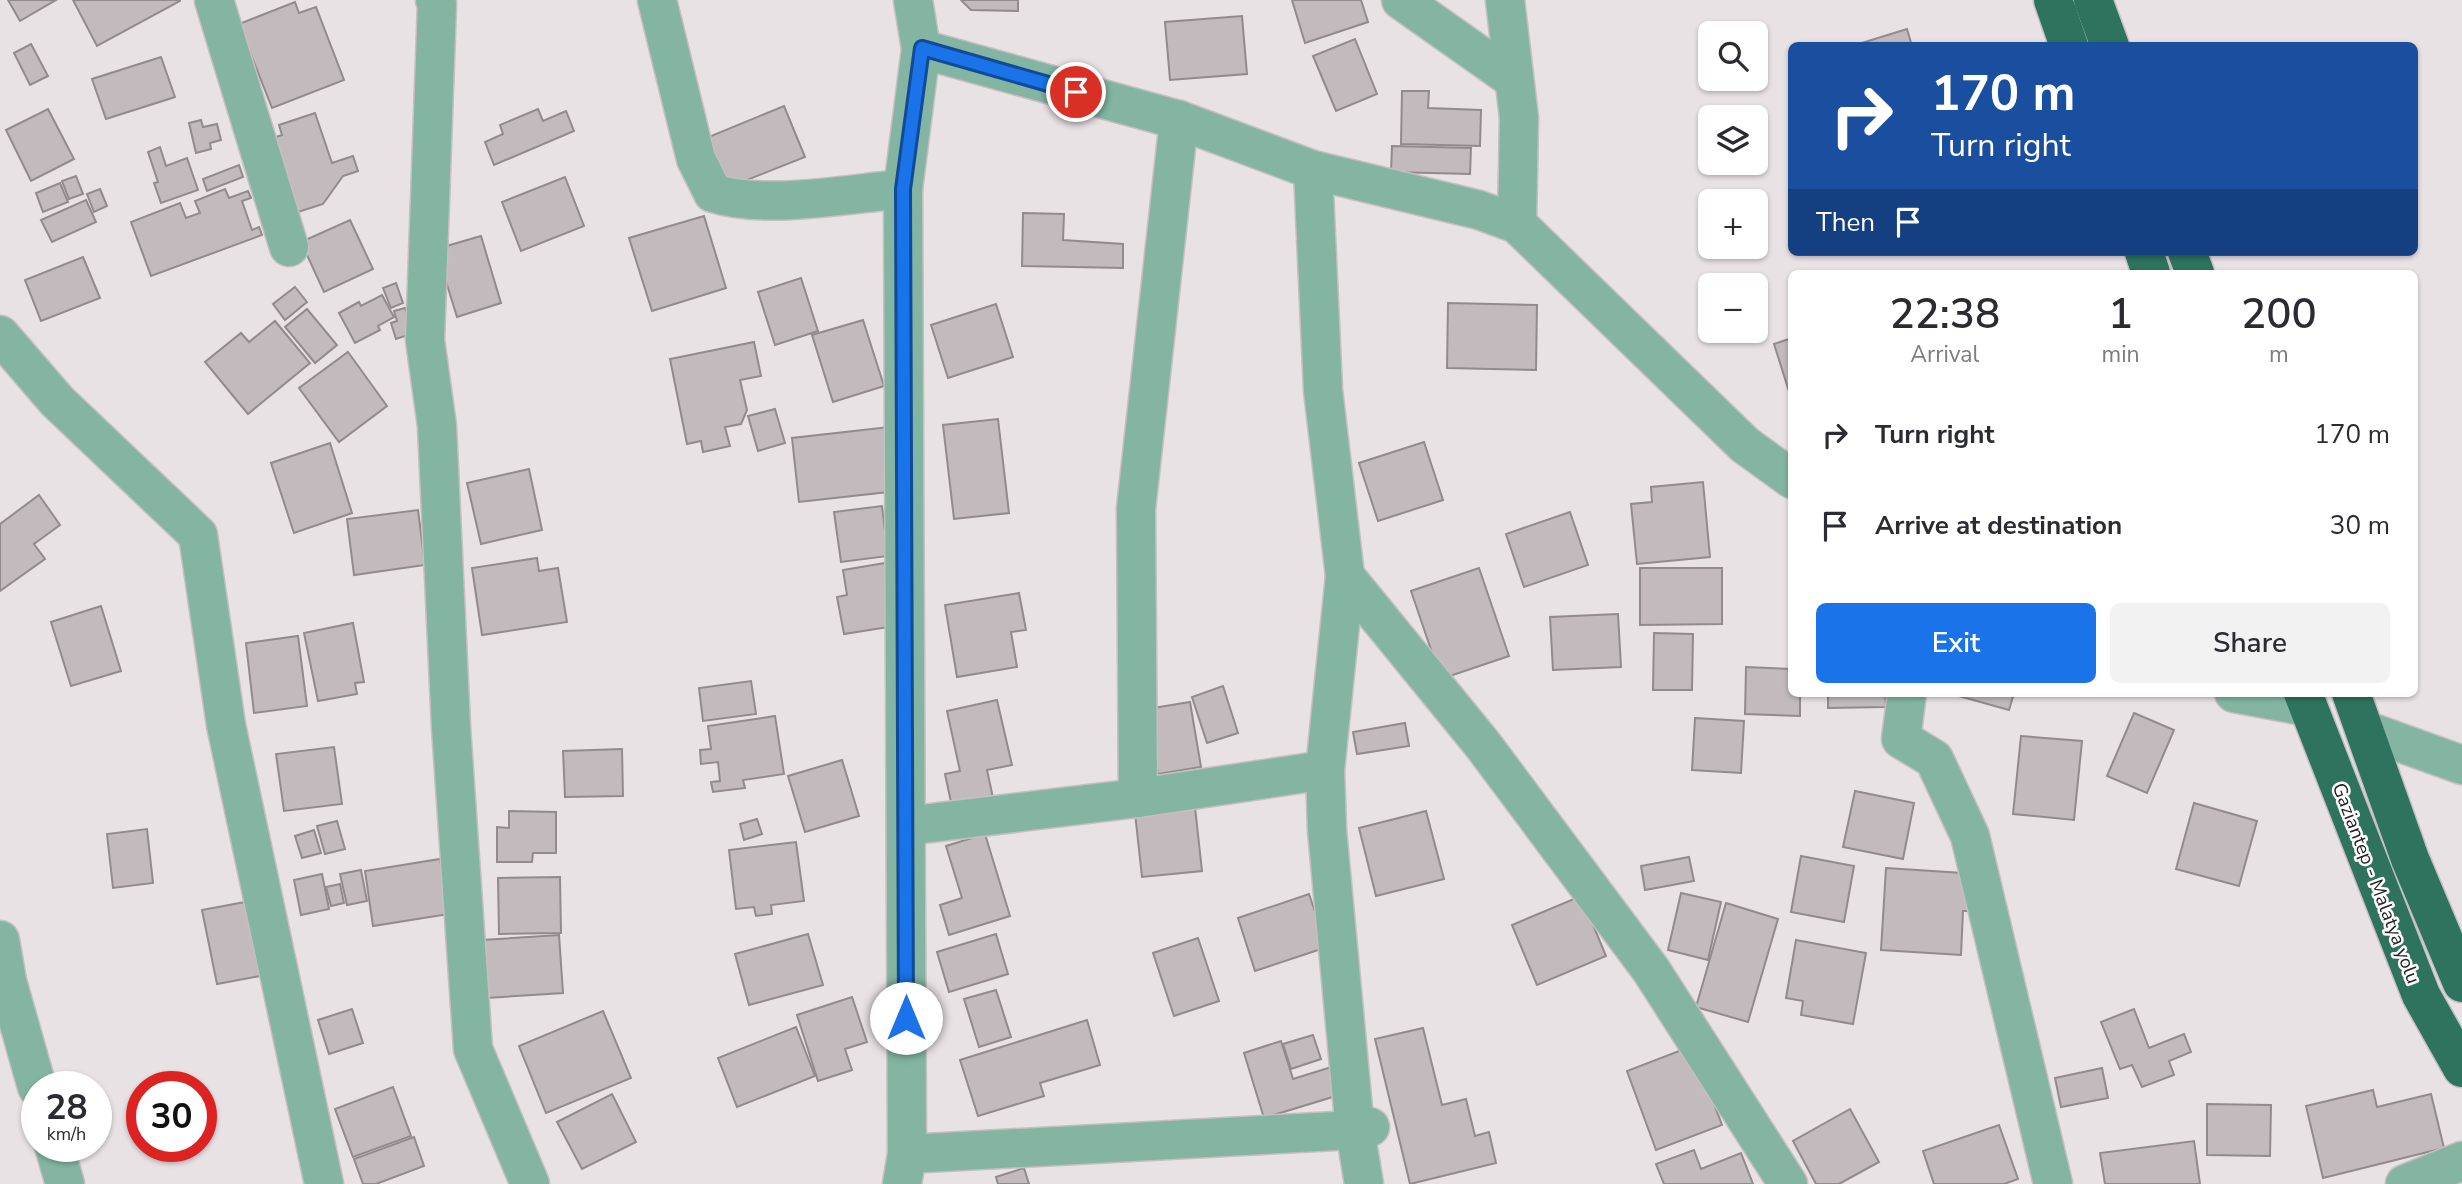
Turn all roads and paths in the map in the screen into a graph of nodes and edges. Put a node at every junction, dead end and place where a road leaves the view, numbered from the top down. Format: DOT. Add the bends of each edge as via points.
graph roads {
  1 [pos="214,0"];
  2 [pos="657,0"];
  3 [pos="914,0"];
  4 [pos="1401,0"];
  5 [pos="1505,0"];
  6 [pos="2053,0"];
  7 [pos="2093,0"];
  8 [pos="445,1"];
  9 [pos="2068,42"];
  10 [pos="2109,42"];
  11 [pos="922,48"];
  12 [pos="1513,79"];
  13 [pos="1179,120"];
  14 [pos="1313,170"];
  15 [pos="903,189"];
  16 [pos="1517,223"];
  17 [pos="289,247"];
  18 [pos="0,335"];
  19 [pos="1788,476"];
  20 [pos="1345,576"];
  21 [pos="1906,697"];
  22 [pos="2275,697"];
  23 [pos="2353,697"];
  24 [pos="2305,700"];
  25 [pos="2365,730"];
  26 [pos="2462,765"];
  27 [pos="1325,770"];
  28 [pos="1138,798"];
  29 [pos="906,827"];
  30 [pos="0,940"];
  31 [pos="2462,983"];
  32 [pos="2462,1068"];
  33 [pos="32,1071"];
  34 [pos="1363,1128"];
  35 [pos="2462,1161"];
  36 [pos="59,1162"];
  37 [pos="904,1169"];
  38 [pos="65,1184"];
  39 [pos="324,1184"];
  40 [pos="530,1184"];
  41 [pos="1364,1184"];
  42 [pos="1788,1184"];
  43 [pos="2053,1184"];
  44 [pos="2405,1184"];
  1 -- 17 [label="street"];
  2 -- 15 [label="street" via="696,159 713,193 733,200 767,201"];
  3 -- 11 [label="street"];
  4 -- 12 [label="street"];
  5 -- 12 [label="street"];
  6 -- 9 [label="highway"];
  7 -- 10 [label="highway"];
  8 -- 40 [label="street" via="425,340 437,426 473,1049"];
  11 -- 13 [label="street"];
  11 -- 15 [label="street"];
  12 -- 16 [label="street" via="1519,118"];
  13 -- 14 [label="street"];
  13 -- 28 [label="street" via="1136,509"];
  14 -- 16 [label="street"];
  14 -- 20 [label="street" via="1323,390"];
  15 -- 29 [label="street"];
  16 -- 19 [label="street" via="1745,445"];
  18 -- 39 [label="street" via="57,401 198,535 226,725"];
  20 -- 27 [label="street"];
  20 -- 42 [label="street" via="1483,745 1651,971"];
  21 -- 43 [label="street" via="1900,739 1934,759 1970,835"];
  22 -- 24 [label="street"];
  23 -- 25 [label="highway, Gaziantep - Malatya yolu"];
  24 -- 32 [label="highway, Gaziantep - Malatya yolu" via="2421,995"];
  25 -- 26 [label="street"];
  25 -- 31 [label="highway, Gaziantep - Malatya yolu" via="2410,859"];
  27 -- 28 [label="street"];
  27 -- 34 [label="street" via="1327,830"];
  28 -- 29 [label="street"];
  29 -- 37 [label="street"];
  30 -- 33 [label="street"];
  34 -- 37 [label="street"];
  34 -- 41 [label="street"];
  35 -- 44 [label="street"];
  36 -- 38 [label="street"];
}
